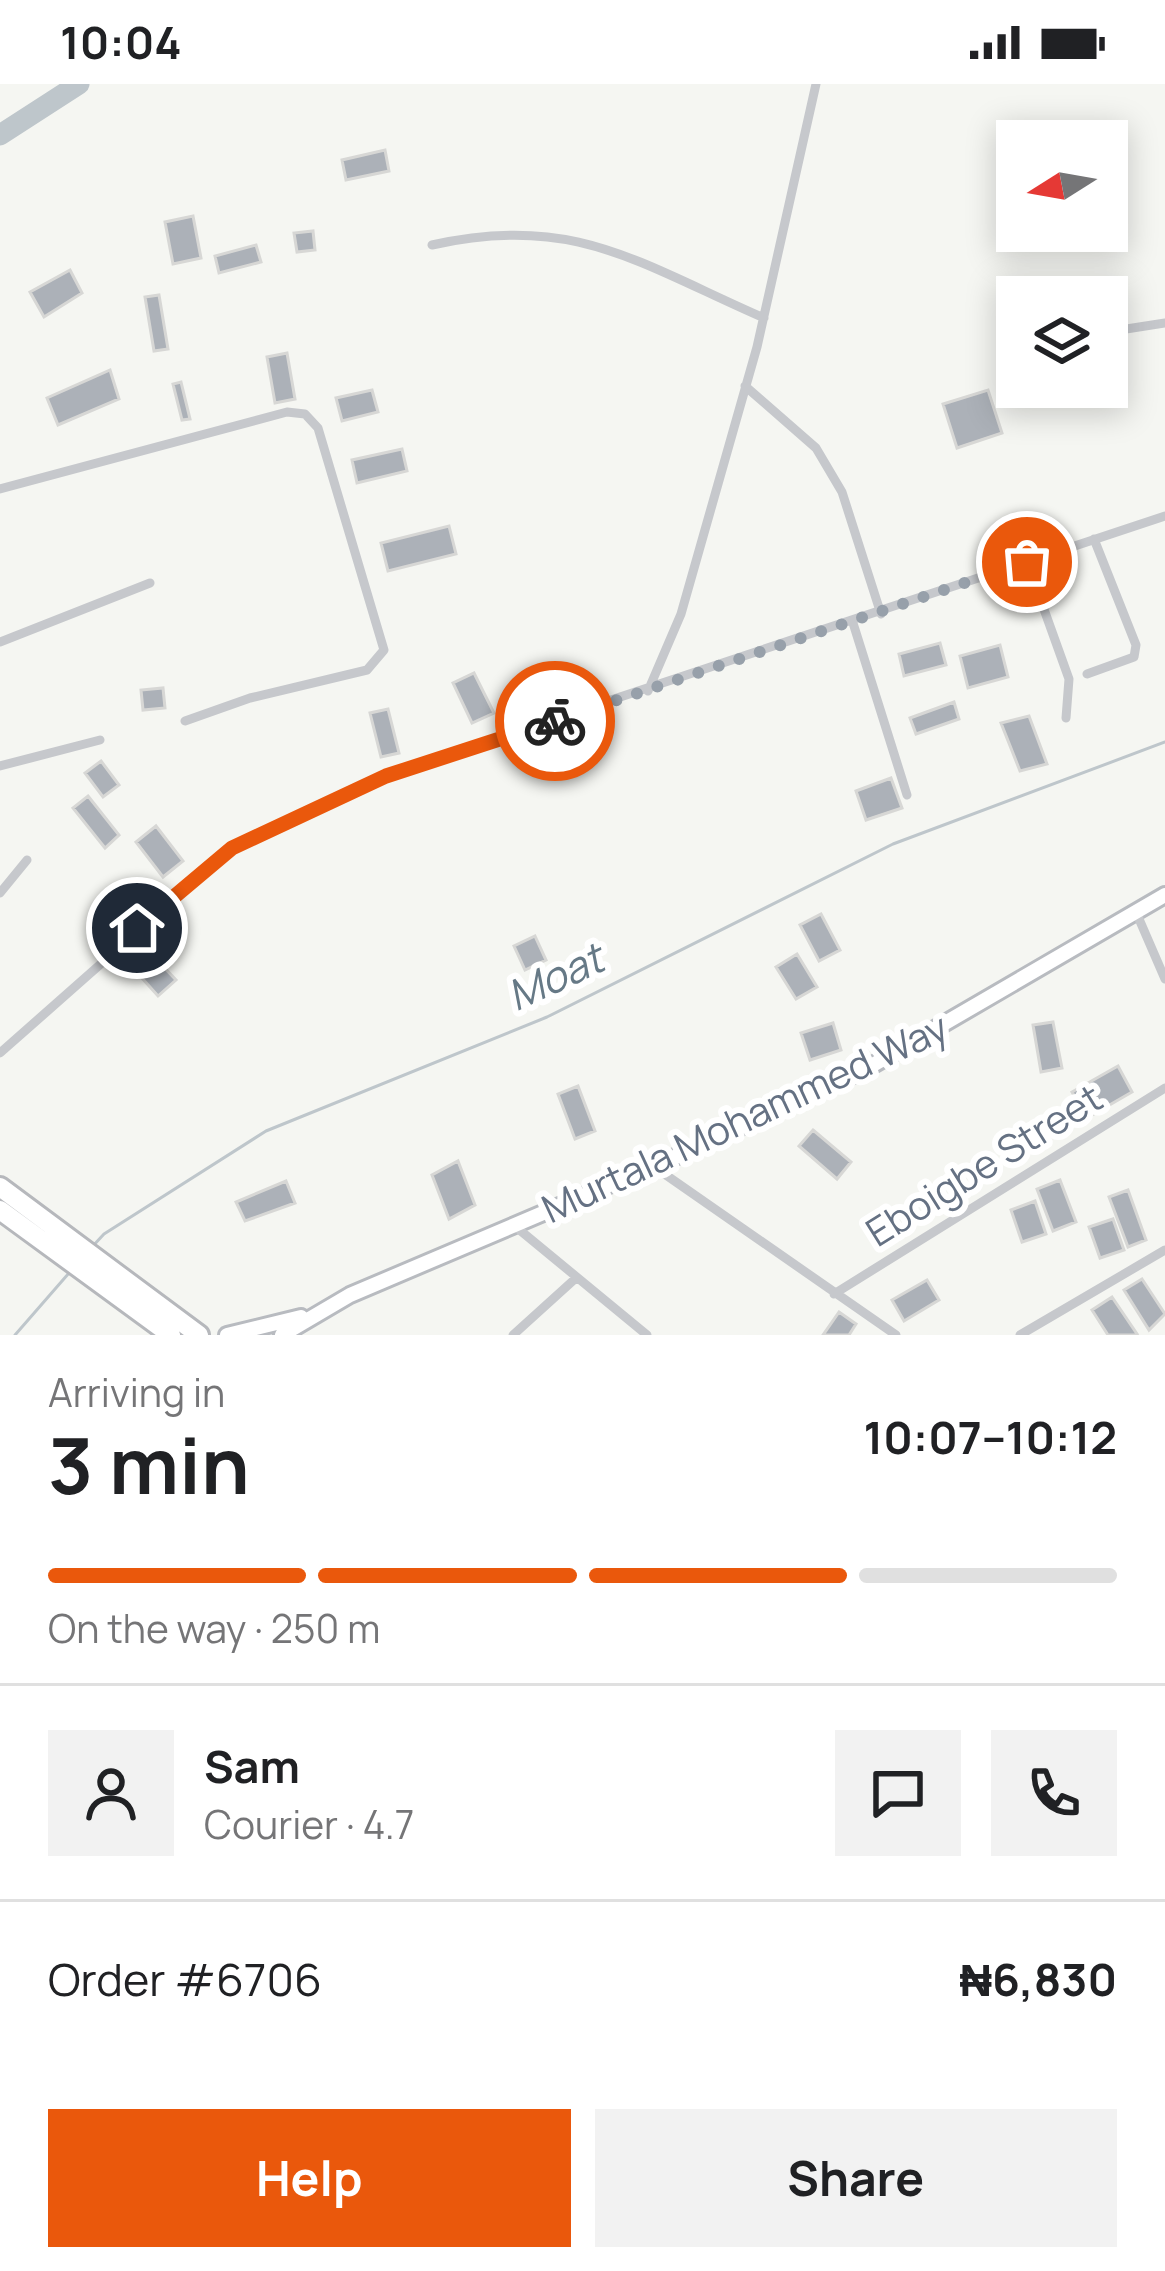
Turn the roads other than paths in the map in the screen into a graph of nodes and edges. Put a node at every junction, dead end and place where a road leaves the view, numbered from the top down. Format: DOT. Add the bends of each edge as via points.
graph roads {
  1 [pos="816,84"];
  2 [pos="432,245"];
  3 [pos="764,318"];
  4 [pos="1165,323"];
  5 [pos="1128,329"];
  6 [pos="746,386"];
  7 [pos="0,489"];
  8 [pos="1165,517"];
  9 [pos="1094,539"];
  10 [pos="1027,562"];
  11 [pos="150,584"];
  12 [pos="880,614"];
  13 [pos="853,623"];
  14 [pos="0,642"];
  15 [pos="1087,674"];
  16 [pos="648,691"];
  17 [pos="1066,718"];
  18 [pos="185,722"];
  19 [pos="100,740"];
  20 [pos="0,766"];
  21 [pos="907,795"];
  22 [pos="27,860"];
  23 [pos="0,892"];
  24 [pos="1165,895"];
  25 [pos="1136,912"];
  26 [pos="1165,979"];
  27 [pos="0,1053"];
  28 [pos="1165,1088"];
  29 [pos="653,1166"];
  30 [pos="0,1187"];
  31 [pos="0,1210"];
  32 [pos="516,1227"];
  33 [pos="1165,1250"];
  34 [pos="576,1278"];
  35 [pos="835,1294"];
  36 [pos="312,1314"];
  37 [pos="171,1335"];
  38 [pos="199,1335"];
  39 [pos="227,1335"];
  40 [pos="282,1335"];
  41 [pos="513,1335"];
  42 [pos="646,1335"];
  43 [pos="896,1335"];
  44 [pos="1020,1335"];
  1 -- 3 [label="street"];
  2 -- 3 [label="street" via="492,231 582,239"];
  3 -- 6 [label="street"];
  4 -- 5 [label="street"];
  6 -- 12 [label="street" via="816,448 842,492"];
  6 -- 16 [label="street" via="680,614"];
  7 -- 18 [label="street" via="287,412 305,414 318,428 383,650 379,661"];
  8 -- 9 [label="street"];
  9 -- 10 [label="street"];
  9 -- 15 [label="street" via="1136,645 1134,657"];
  10 -- 12 [label="street"];
  10 -- 17 [label="street" via="1069,679"];
  11 -- 14 [label="street"];
  12 -- 13 [label="street"];
  13 -- 16 [label="street"];
  13 -- 21 [label="street"];
  16 -- 27 [label="street" via="386,776 232,848"];
  19 -- 20 [label="street"];
  22 -- 23 [label="street"];
  24 -- 25 [label="street, Murtala Mohammed Way"];
  25 -- 26 [label="street"];
  25 -- 29 [label="street, Murtala Mohammed Way" via="902,1051"];
  28 -- 35 [label="street, Eboigbe Street"];
  29 -- 32 [label="street, Murtala Mohammed Way"];
  29 -- 35 [label="street"];
  30 -- 38 [label="highway"];
  31 -- 37 [label="highway"];
  32 -- 34 [label="street"];
  32 -- 36 [label="street, Murtala Mohammed Way"];
  33 -- 44 [label="street"];
  34 -- 41 [label="street"];
  34 -- 42 [label="street"];
  35 -- 43 [label="street"];
  36 -- 39 [label="street"];
  36 -- 40 [label="street"];
}
